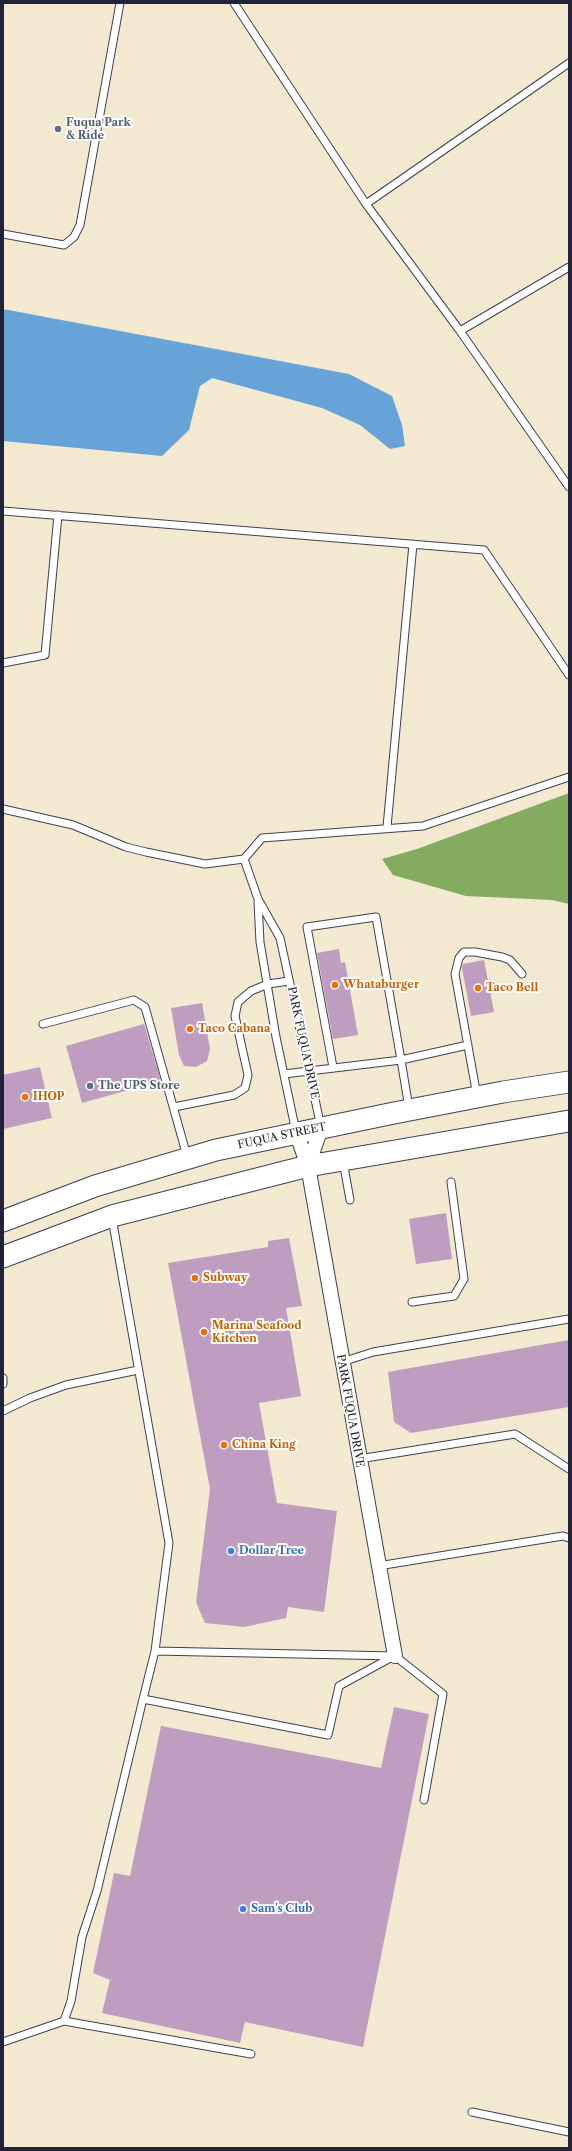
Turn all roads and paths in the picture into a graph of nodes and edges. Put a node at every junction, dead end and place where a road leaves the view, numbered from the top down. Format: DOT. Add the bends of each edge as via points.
graph roads {
  1 [pos="120,3"];
  2 [pos="234,3"];
  3 [pos="569,63"];
  4 [pos="366,204"];
  5 [pos="3,234"];
  6 [pos="569,267"];
  7 [pos="460,331"];
  8 [pos="569,487"];
  9 [pos="3,511"];
  10 [pos="58,515"];
  11 [pos="413,544"];
  12 [pos="3,664"];
  13 [pos="569,675"];
  14 [pos="569,778"];
  15 [pos="3,809"];
  16 [pos="387,827"];
  17 [pos="244,859"];
  18 [pos="258,899"];
  19 [pos="522,974"];
  20 [pos="289,981"];
  21 [pos="268,984"];
  22 [pos="43,1024"];
  23 [pos="468,1045"];
  24 [pos="401,1060"];
  25 [pos="333,1067"];
  26 [pos="309,1070"];
  27 [pos="284,1074"];
  28 [pos="569,1082"];
  29 [pos="478,1096"];
  30 [pos="174,1107"];
  31 [pos="409,1110"];
  32 [pos="569,1121"];
  33 [pos="321,1128"];
  34 [pos="296,1132"];
  35 [pos="188,1158"];
  36 [pos="343,1160"];
  37 [pos="308,1166"];
  38 [pos="451,1182"];
  39 [pos="94,1186"];
  40 [pos="350,1200"];
  41 [pos="112,1216"];
  42 [pos="3,1221"];
  43 [pos="3,1257"];
  44 [pos="412,1302"];
  45 [pos="569,1319"];
  46 [pos="342,1362"];
  47 [pos="138,1370"];
  48 [pos="3,1378"];
  49 [pos="3,1384"];
  50 [pos="3,1411"];
  51 [pos="359,1459"];
  52 [pos="569,1469"];
  53 [pos="569,1538"];
  54 [pos="378,1566"];
  55 [pos="155,1651"];
  56 [pos="395,1656"];
  57 [pos="142,1699"];
  58 [pos="424,1800"];
  59 [pos="64,2021"];
  60 [pos="3,2042"];
  61 [pos="251,2054"];
  62 [pos="472,2112"];
  63 [pos="569,2132"];
  1 -- 5 [label="lane" via="80,225 74,237 64,245"];
  2 -- 4 [label="lane"];
  3 -- 4 [label="lane"];
  4 -- 7 [label="lane"];
  6 -- 7 [label="lane"];
  7 -- 8 [label="lane"];
  9 -- 10 [label="lane"];
  10 -- 11 [label="lane"];
  10 -- 12 [label="lane" via="45,655"];
  11 -- 13 [label="lane" via="484,550"];
  11 -- 16 [label="lane"];
  14 -- 16 [label="lane" via="424,826"];
  15 -- 17 [label="lane" via="73,825 126,847 146,852 205,864"];
  16 -- 17 [label="lane" via="262,838"];
  17 -- 18 [label="lane"];
  18 -- 20 [label="lane, PARK FUQUA DRIVE" via="280,938"];
  18 -- 21 [label="lane, PARK FUQUA DRIVE" via="260,942"];
  19 -- 23 [label="lane" via="510,960 502,957 464,952 459,958 454,974"];
  20 -- 21 [label="lane"];
  20 -- 26 [label="lane, PARK FUQUA DRIVE"];
  21 -- 27 [label="lane, PARK FUQUA DRIVE"];
  21 -- 30 [label="lane" via="251,991 238,1002 235,1016 248,1075 245,1088 234,1095"];
  22 -- 30 [label="lane" via="134,1000 145,1007"];
  23 -- 24 [label="lane"];
  23 -- 29 [label="lane"];
  24 -- 25 [label="lane"];
  24 -- 25 [label="lane" via="376,917 307,927"];
  24 -- 31 [label="lane"];
  25 -- 26 [label="lane"];
  26 -- 27 [label="lane"];
  26 -- 33 [label="lane, PARK FUQUA DRIVE"];
  27 -- 34 [label="lane, PARK FUQUA DRIVE"];
  28 -- 29 [label="main road, FUQUA STREET"];
  29 -- 31 [label="main road, FUQUA STREET"];
  30 -- 35 [label="lane"];
  31 -- 33 [label="main road, FUQUA STREET"];
  32 -- 36 [label="main road"];
  33 -- 34 [label="main road, FUQUA STREET"];
  33 -- 37 [label="street, PARK FUQUA DRIVE"];
  34 -- 35 [label="main road, FUQUA STREET"];
  34 -- 37 [label="street, PARK FUQUA DRIVE"];
  35 -- 39 [label="main road, FUQUA STREET"];
  36 -- 37 [label="main road"];
  36 -- 40 [label="lane"];
  37 -- 41 [label="main road"];
  37 -- 46 [label="street, PARK FUQUA DRIVE"];
  38 -- 44 [label="lane" via="464,1279 454,1296"];
  39 -- 41 [label="main road"];
  39 -- 42 [label="main road, FUQUA STREET"];
  41 -- 43 [label="main road"];
  41 -- 47 [label="lane"];
  45 -- 46 [label="lane" via="373,1352"];
  46 -- 51 [label="street, PARK FUQUA DRIVE"];
  47 -- 50 [label="lane" via="66,1385"];
  47 -- 55 [label="lane" via="169,1543"];
  48 -- 49 [label="lane"];
  51 -- 52 [label="lane" via="515,1434"];
  51 -- 54 [label="street, PARK FUQUA DRIVE"];
  53 -- 54 [label="lane" via="563,1536"];
  54 -- 56 [label="street, PARK FUQUA DRIVE"];
  55 -- 56 [label="lane"];
  55 -- 57 [label="lane"];
  56 -- 57 [label="lane" via="340,1686 328,1735"];
  56 -- 58 [label="lane" via="443,1694"];
  57 -- 59 [label="lane" via="97,1891 82,1938"];
  59 -- 60 [label="lane"];
  59 -- 61 [label="lane"];
  62 -- 63 [label="lane"];
}
